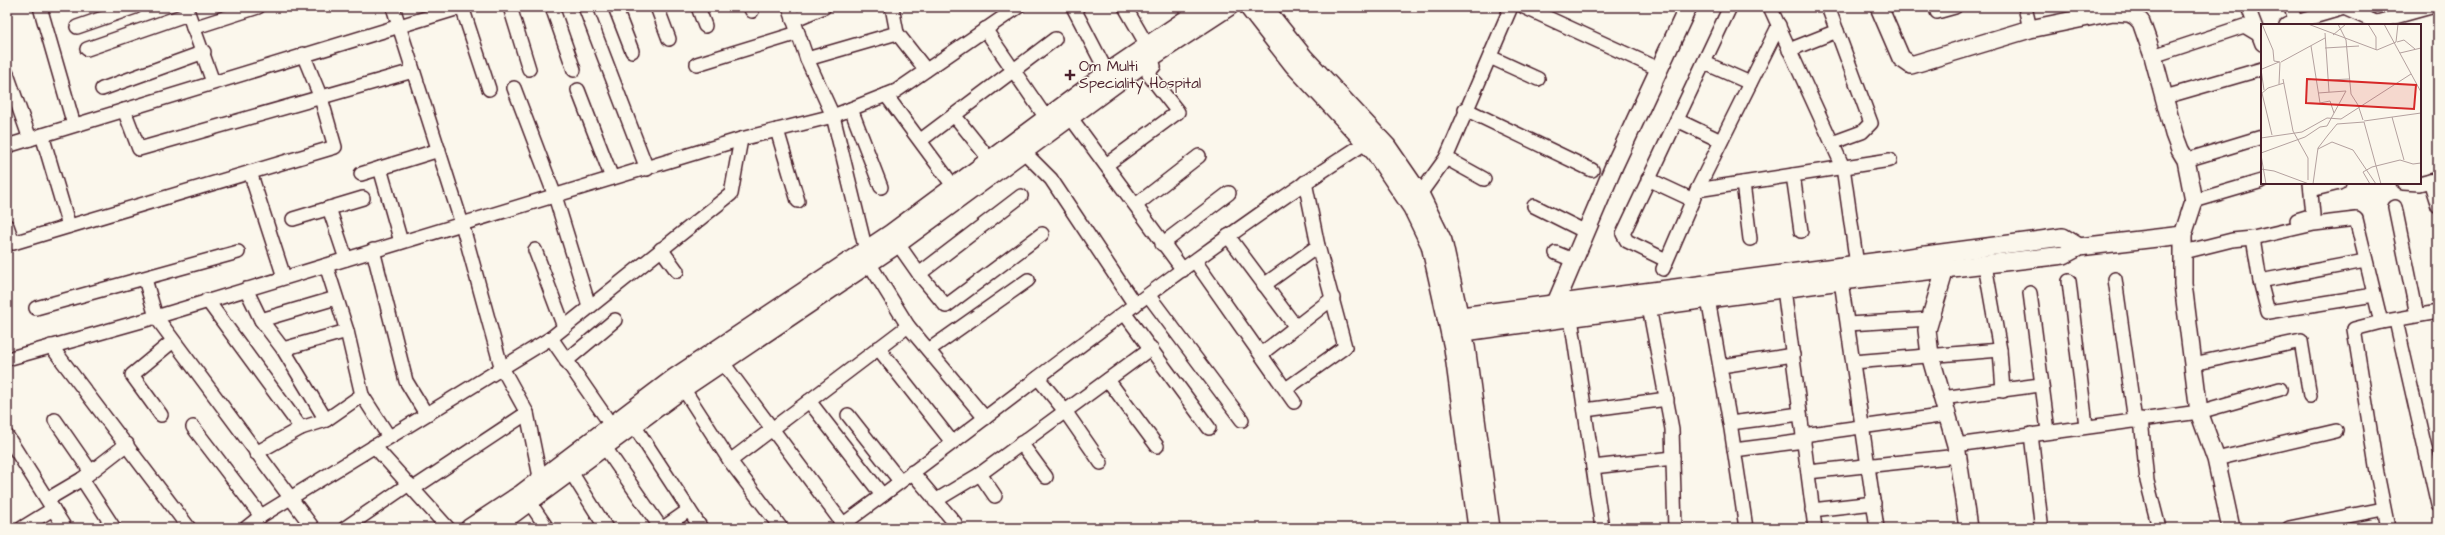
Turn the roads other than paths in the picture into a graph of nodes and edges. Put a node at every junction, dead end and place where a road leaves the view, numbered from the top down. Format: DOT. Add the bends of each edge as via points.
graph roads {
  1 [pos="40,7"];
  2 [pos="135,7"];
  3 [pos="258,7"];
  4 [pos="393,7"];
  5 [pos="462,7"];
  6 [pos="510,7"];
  7 [pos="552,7"];
  8 [pos="585,7"];
  9 [pos="615,7"];
  10 [pos="657,7"];
  11 [pos="698,7"];
  12 [pos="789,7"];
  13 [pos="824,7"];
  14 [pos="892,7"];
  15 [pos="1018,7"];
  16 [pos="1073,7"];
  17 [pos="1125,7"];
  18 [pos="1204,7"];
  19 [pos="1229,7"];
  20 [pos="1248,7"];
  21 [pos="1264,7"];
  22 [pos="1512,7"];
  23 [pos="1524,7"];
  24 [pos="1688,7"];
  25 [pos="1730,7"];
  26 [pos="1770,7"];
  27 [pos="1828,7"];
  28 [pos="1879,7"];
  29 [pos="1955,7"];
  30 [pos="2025,7"];
  31 [pos="2248,7"];
  32 [pos="2291,7"];
  33 [pos="2431,7"];
  34 [pos="187,10"];
  35 [pos="2356,11"];
  36 [pos="1937,12"];
  37 [pos="793,20"];
  38 [pos="2291,23"];
  39 [pos="2380,24"];
  40 [pos="400,25"];
  41 [pos="1779,25"];
  42 [pos="705,26"];
  43 [pos="77,27"];
  44 [pos="193,28"];
  45 [pos="985,29"];
  46 [pos="2030,29"];
  47 [pos="1837,31"];
  48 [pos="798,33"];
  49 [pos="897,33"];
  50 [pos="2261,38"];
  51 [pos="669,39"];
  52 [pos="1055,39"];
  53 [pos="87,49"];
  54 [pos="1789,50"];
  55 [pos="632,51"];
  56 [pos="204,52"];
  57 [pos="1150,53"];
  58 [pos="303,54"];
  59 [pos="2153,56"];
  60 [pos="1490,57"];
  61 [pos="807,59"];
  62 [pos="1705,63"];
  63 [pos="697,64"];
  64 [pos="529,69"];
  65 [pos="1659,69"];
  66 [pos="2261,69"];
  67 [pos="574,70"];
  68 [pos="926,70"];
  69 [pos="414,71"];
  70 [pos="1013,72"];
  71 [pos="7,74"];
  72 [pos="1111,78"];
  73 [pos="1538,79"];
  74 [pos="213,82"];
  75 [pos="1750,83"];
  76 [pos="514,88"];
  77 [pos="102,89"];
  78 [pos="489,89"];
  79 [pos="578,90"];
  80 [pos="886,95"];
  81 [pos="2165,97"];
  82 [pos="321,98"];
  83 [pos="851,108"];
  84 [pos="1465,109"];
  85 [pos="124,110"];
  86 [pos="954,115"];
  87 [pos="833,116"];
  88 [pos="1071,118"];
  89 [pos="1677,120"];
  90 [pos="1050,124"];
  91 [pos="74,125"];
  92 [pos="777,130"];
  93 [pos="2261,136"];
  94 [pos="36,137"];
  95 [pos="1372,139"];
  96 [pos="741,140"];
  97 [pos="921,140"];
  98 [pos="1721,141"];
  99 [pos="1832,143"];
  100 [pos="7,146"];
  101 [pos="439,150"];
  102 [pos="1024,152"];
  103 [pos="1199,156"];
  104 [pos="1446,158"];
  105 [pos="990,160"];
  106 [pos="1890,160"];
  107 [pos="2186,160"];
  108 [pos="1106,165"];
  109 [pos="1843,167"];
  110 [pos="380,168"];
  111 [pos="647,169"];
  112 [pos="1592,170"];
  113 [pos="250,172"];
  114 [pos="361,174"];
  115 [pos="1793,175"];
  116 [pos="612,178"];
  117 [pos="1484,179"];
  118 [pos="1648,179"];
  119 [pos="2261,181"];
  120 [pos="1305,182"];
  121 [pos="2426,182"];
  122 [pos="1743,183"];
  123 [pos="2332,184"];
  124 [pos="881,187"];
  125 [pos="954,187"];
  126 [pos="2310,187"];
  127 [pos="1229,193"];
  128 [pos="1420,194"];
  129 [pos="1695,195"];
  130 [pos="555,196"];
  131 [pos="1021,196"];
  132 [pos="363,198"];
  133 [pos="798,201"];
  134 [pos="2194,202"];
  135 [pos="1136,205"];
  136 [pos="1534,206"];
  137 [pos="2438,206"];
  138 [pos="2395,207"];
  139 [pos="329,208"];
  140 [pos="292,220"];
  141 [pos="2314,220"];
  142 [pos="462,224"];
  143 [pos="7,226"];
  144 [pos="69,226"];
  145 [pos="1802,231"];
  146 [pos="1586,232"];
  147 [pos="1042,234"];
  148 [pos="2183,235"];
  149 [pos="1228,236"];
  150 [pos="1750,238"];
  151 [pos="2253,238"];
  152 [pos="2232,240"];
  153 [pos="401,242"];
  154 [pos="898,244"];
  155 [pos="1162,244"];
  156 [pos="1318,246"];
  157 [pos="2079,247"];
  158 [pos="662,249"];
  159 [pos="374,250"];
  160 [pos="535,250"];
  161 [pos="238,252"];
  162 [pos="2184,252"];
  163 [pos="1556,253"];
  164 [pos="868,256"];
  165 [pos="346,259"];
  166 [pos="1573,260"];
  167 [pos="1195,261"];
  168 [pos="2365,261"];
  169 [pos="1985,264"];
  170 [pos="326,265"];
  171 [pos="1945,269"];
  172 [pos="1183,270"];
  173 [pos="677,271"];
  174 [pos="1858,272"];
  175 [pos="919,274"];
  176 [pos="284,277"];
  177 [pos="145,279"];
  178 [pos="2115,279"];
  179 [pos="1028,280"];
  180 [pos="1841,281"];
  181 [pos="2069,281"];
  182 [pos="2260,281"];
  183 [pos="1264,285"];
  184 [pos="246,289"];
  185 [pos="1784,289"];
  186 [pos="2030,292"];
  187 [pos="2374,295"];
  188 [pos="1149,296"];
  189 [pos="336,298"];
  190 [pos="1333,298"];
  191 [pos="1708,299"];
  192 [pos="207,300"];
  193 [pos="1554,304"];
  194 [pos="1135,305"];
  195 [pos="589,306"];
  196 [pos="1648,307"];
  197 [pos="36,308"];
  198 [pos="2438,312"];
  199 [pos="1124,314"];
  200 [pos="2417,315"];
  201 [pos="156,317"];
  202 [pos="1570,318"];
  203 [pos="1930,318"];
  204 [pos="261,320"];
  205 [pos="615,320"];
  206 [pos="1550,320"];
  207 [pos="2396,321"];
  208 [pos="2381,322"];
  209 [pos="1848,324"];
  210 [pos="1454,325"];
  211 [pos="908,326"];
  212 [pos="564,327"];
  213 [pos="1296,327"];
  214 [pos="347,331"];
  215 [pos="551,338"];
  216 [pos="173,341"];
  217 [pos="51,346"];
  218 [pos="878,348"];
  219 [pos="1151,348"];
  220 [pos="283,349"];
  221 [pos="930,349"];
  222 [pos="2000,350"];
  223 [pos="1261,354"];
  224 [pos="1793,355"];
  225 [pos="1930,355"];
  226 [pos="7,359"];
  227 [pos="566,361"];
  228 [pos="1853,362"];
  229 [pos="723,363"];
  230 [pos="2193,364"];
  231 [pos="501,366"];
  232 [pos="1720,366"];
  233 [pos="1038,378"];
  234 [pos="1108,380"];
  235 [pos="679,383"];
  236 [pos="2040,385"];
  237 [pos="1286,389"];
  238 [pos="2280,389"];
  239 [pos="2003,391"];
  240 [pos="362,394"];
  241 [pos="2310,396"];
  242 [pos="1942,398"];
  243 [pos="1667,399"];
  244 [pos="809,401"];
  245 [pos="1294,402"];
  246 [pos="1585,410"];
  247 [pos="1065,411"];
  248 [pos="2199,412"];
  249 [pos="527,413"];
  250 [pos="426,414"];
  251 [pos="1800,414"];
  252 [pos="161,415"];
  253 [pos="848,415"];
  254 [pos="1947,415"];
  255 [pos="985,418"];
  256 [pos="55,420"];
  257 [pos="326,420"];
  258 [pos="1242,420"];
  259 [pos="2138,420"];
  260 [pos="1730,423"];
  261 [pos="633,424"];
  262 [pos="2086,426"];
  263 [pos="193,427"];
  264 [pos="1863,427"];
  265 [pos="301,428"];
  266 [pos="1209,428"];
  267 [pos="614,430"];
  268 [pos="772,430"];
  269 [pos="2048,431"];
  270 [pos="2336,431"];
  271 [pos="2031,434"];
  272 [pos="7,436"];
  273 [pos="389,437"];
  274 [pos="1803,438"];
  275 [pos="952,442"];
  276 [pos="1021,443"];
  277 [pos="127,444"];
  278 [pos="374,446"];
  279 [pos="604,446"];
  280 [pos="1158,446"];
  281 [pos="1734,450"];
  282 [pos="1957,451"];
  283 [pos="256,453"];
  284 [pos="1673,458"];
  285 [pos="2216,459"];
  286 [pos="730,461"];
  287 [pos="1101,463"];
  288 [pos="1868,466"];
  289 [pos="1593,467"];
  290 [pos="571,472"];
  291 [pos="912,472"];
  292 [pos="1808,472"];
  293 [pos="980,474"];
  294 [pos="87,475"];
  295 [pos="1046,477"];
  296 [pos="900,481"];
  297 [pos="542,485"];
  298 [pos="412,486"];
  299 [pos="882,495"];
  300 [pos="995,496"];
  301 [pos="292,498"];
  302 [pos="935,501"];
  303 [pos="530,503"];
  304 [pos="1874,503"];
  305 [pos="50,504"];
  306 [pos="2438,505"];
  307 [pos="2383,509"];
  308 [pos="689,510"];
  309 [pos="1812,510"];
  310 [pos="261,516"];
  311 [pos="2041,522"];
  312 [pos="847,525"];
  313 [pos="22,528"];
  314 [pos="65,528"];
  315 [pos="114,528"];
  316 [pos="189,528"];
  317 [pos="246,528"];
  318 [pos="313,528"];
  319 [pos="345,528"];
  320 [pos="448,528"];
  321 [pos="469,528"];
  322 [pos="494,528"];
  323 [pos="546,528"];
  324 [pos="606,528"];
  325 [pos="662,528"];
  326 [pos="701,528"];
  327 [pos="781,528"];
  328 [pos="956,528"];
  329 [pos="1477,528"];
  330 [pos="1491,528"];
  331 [pos="1602,528"];
  332 [pos="1675,528"];
  333 [pos="1746,528"];
  334 [pos="1815,528"];
  335 [pos="1877,528"];
  336 [pos="1968,528"];
  337 [pos="2159,528"];
  338 [pos="2231,528"];
  339 [pos="2289,528"];
  340 [pos="2388,528"];
  1 -- 91 [label="street"];
  2 -- 43 [label="street"];
  3 -- 44 [label="street"];
  4 -- 40 [label="street"];
  5 -- 40 [label="street"];
  5 -- 78 [label="street"];
  6 -- 64 [label="street"];
  7 -- 67 [label="street"];
  8 -- 111 [label="street"];
  9 -- 55 [label="street"];
  10 -- 51 [label="street"];
  11 -- 42 [label="street"];
  12 -- 37 [label="street"];
  13 -- 37 [label="street"];
  14 -- 49 [label="street"];
  15 -- 45 [label="street"];
  16 -- 72 [label="street"];
  17 -- 57 [label="street"];
  18 -- 57 [label="street"];
  19 -- 57 [label="street"];
  20 -- 95 [label="street" via="1294,66"];
  21 -- 95 [label="street"];
  22 -- 60 [label="street"];
  23 -- 65 [label="street"];
  24 -- 65 [label="street"];
  25 -- 62 [label="street"];
  26 -- 41 [label="street"];
  27 -- 47 [label="street"];
  28 -- 46 [label="street" via="1902,58 1911,65"];
  29 -- 36 [label="street"];
  30 -- 46 [label="street"];
  31 -- 50 [label="street"];
  32 -- 38 [label="street"];
  33 -- 39 [label="street"];
  34 -- 44 [label="street"];
  34 -- 53 [label="street"];
  35 -- 38 [label="street" via="2344,8"];
  35 -- 39 [label="street"];
  37 -- 48 [label="street"];
  40 -- 58 [label="street"];
  40 -- 69 [label="street"];
  41 -- 54 [label="street"];
  41 -- 75 [label="street"];
  44 -- 56 [label="street"];
  45 -- 68 [label="street"];
  45 -- 70 [label="street"];
  46 -- 59 [label="street" via="2122,11 2136,16 2141,22"];
  47 -- 54 [label="street"];
  47 -- 99 [label="street" via="1871,123 1862,132"];
  48 -- 61 [label="street"];
  48 -- 63 [label="street"];
  49 -- 61 [label="street"];
  49 -- 68 [label="street"];
  50 -- 59 [label="street" via="2244,26"];
  52 -- 70 [label="street"];
  54 -- 99 [label="street"];
  56 -- 74 [label="street"];
  56 -- 77 [label="street"];
  57 -- 72 [label="street"];
  57 -- 108 [label="street" via="1154,66 1149,75 1178,112"];
  58 -- 74 [label="street"];
  58 -- 82 [label="street"];
  59 -- 81 [label="street"];
  60 -- 73 [label="street"];
  60 -- 84 [label="street"];
  61 -- 87 [label="street"];
  62 -- 75 [label="street"];
  62 -- 89 [label="street"];
  65 -- 146 [label="street"];
  66 -- 81 [label="street"];
  68 -- 80 [label="street"];
  69 -- 82 [label="street"];
  69 -- 101 [label="street"];
  70 -- 86 [label="street"];
  70 -- 90 [label="street"];
  71 -- 94 [label="street"];
  72 -- 88 [label="street"];
  72 -- 90 [label="street"];
  74 -- 85 [label="street"];
  75 -- 98 [label="street"];
  76 -- 130 [label="street"];
  79 -- 116 [label="street"];
  80 -- 83 [label="street"];
  80 -- 97 [label="street"];
  81 -- 107 [label="street" via="2180,150"];
  82 -- 85 [label="street" via="139,149"];
  82 -- 113 [label="street" via="335,147"];
  83 -- 87 [label="street"];
  83 -- 124 [label="street"];
  84 -- 104 [label="street"];
  84 -- 112 [label="street"];
  85 -- 91 [label="street"];
  86 -- 97 [label="street"];
  86 -- 105 [label="street"];
  87 -- 92 [label="street"];
  87 -- 164 [label="street"];
  88 -- 90 [label="street"];
  88 -- 108 [label="street"];
  89 -- 98 [label="street"];
  89 -- 118 [label="street"];
  90 -- 102 [label="street"];
  90 -- 105 [label="street"];
  91 -- 94 [label="street"];
  92 -- 96 [label="street"];
  92 -- 133 [label="street"];
  93 -- 107 [label="street"];
  94 -- 100 [label="street"];
  94 -- 144 [label="street"];
  95 -- 120 [label="street"];
  95 -- 128 [label="street"];
  95 -- 210 [label="street" via="1383,164 1412,208 1430,246"];
  96 -- 111 [label="street"];
  96 -- 158 [label="street" via="731,194"];
  97 -- 125 [label="street"];
  98 -- 129 [label="street"];
  99 -- 109 [label="street"];
  101 -- 110 [label="street"];
  101 -- 142 [label="street"];
  102 -- 154 [label="street"];
  102 -- 194 [label="street" via="1051,179"];
  103 -- 135 [label="street"];
  104 -- 117 [label="street"];
  104 -- 128 [label="street"];
  105 -- 125 [label="street"];
  106 -- 109 [label="street"];
  107 -- 134 [label="street"];
  108 -- 135 [label="street"];
  109 -- 115 [label="street"];
  109 -- 174 [label="street"];
  110 -- 114 [label="street"];
  110 -- 153 [label="street"];
  111 -- 116 [label="street"];
  113 -- 144 [label="street"];
  113 -- 176 [label="street"];
  115 -- 122 [label="street"];
  115 -- 145 [label="street"];
  116 -- 130 [label="street"];
  118 -- 129 [label="street"];
  118 -- 129 [label="street" via="1623,234 1627,241 1665,264"];
  119 -- 134 [label="street"];
  120 -- 149 [label="street"];
  120 -- 156 [label="street"];
  121 -- 137 [label="street"];
  122 -- 129 [label="street"];
  122 -- 150 [label="street"];
  123 -- 126 [label="street"];
  125 -- 164 [label="street"];
  126 -- 141 [label="street"];
  127 -- 155 [label="street"];
  128 -- 210 [label="street" via="1443,241"];
  130 -- 142 [label="street"];
  130 -- 195 [label="street"];
  131 -- 175 [label="street"];
  132 -- 139 [label="street"];
  134 -- 148 [label="street"];
  135 -- 155 [label="street"];
  136 -- 146 [label="street"];
  138 -- 200 [label="street"];
  139 -- 140 [label="street"];
  139 -- 165 [label="street"];
  141 -- 151 [label="street"];
  141 -- 152 [label="street" via="2259,230"];
  141 -- 168 [label="street" via="2356,219"];
  142 -- 153 [label="street"];
  142 -- 231 [label="street"];
  143 -- 144 [label="street" via="12,243"];
  146 -- 166 [label="street"];
  147 -- 175 [label="street" via="946,306"];
  148 -- 157 [label="street"];
  148 -- 162 [label="street"];
  149 -- 167 [label="street"];
  149 -- 183 [label="street"];
  151 -- 152 [label="street"];
  151 -- 182 [label="street"];
  152 -- 162 [label="street"];
  153 -- 159 [label="street"];
  154 -- 164 [label="street"];
  154 -- 175 [label="street"];
  155 -- 172 [label="street"];
  156 -- 183 [label="street"];
  156 -- 190 [label="street"];
  157 -- 169 [label="street" via="2064,255"];
  157 -- 174 [label="street" via="2063,237"];
  158 -- 173 [label="street"];
  158 -- 195 [label="street"];
  159 -- 165 [label="street"];
  159 -- 250 [label="street" via="406,381"];
  160 -- 212 [label="street"];
  161 -- 177 [label="street"];
  162 -- 230 [label="street" via="2183,284"];
  163 -- 166 [label="street"];
  164 -- 211 [label="street"];
  164 -- 229 [label="street"];
  164 -- 235 [label="street"];
  165 -- 170 [label="street"];
  166 -- 193 [label="street"];
  167 -- 172 [label="street"];
  167 -- 223 [label="street"];
  168 -- 182 [label="street"];
  168 -- 187 [label="street"];
  169 -- 171 [label="street"];
  169 -- 222 [label="street"];
  170 -- 176 [label="street"];
  170 -- 189 [label="street"];
  171 -- 174 [label="street"];
  171 -- 203 [label="street"];
  172 -- 188 [label="street"];
  174 -- 180 [label="street"];
  174 -- 193 [label="street"];
  176 -- 184 [label="street"];
  177 -- 197 [label="street"];
  177 -- 201 [label="street"];
  178 -- 259 [label="street"];
  179 -- 221 [label="street"];
  180 -- 185 [label="street"];
  180 -- 209 [label="street"];
  181 -- 262 [label="street"];
  182 -- 187 [label="street" via="2268,312"];
  183 -- 213 [label="street"];
  184 -- 192 [label="street"];
  184 -- 204 [label="street"];
  185 -- 191 [label="street"];
  185 -- 224 [label="street"];
  186 -- 236 [label="street"];
  187 -- 208 [label="street"];
  188 -- 194 [label="street"];
  188 -- 258 [label="street"];
  189 -- 204 [label="street"];
  189 -- 214 [label="street"];
  190 -- 213 [label="street"];
  190 -- 237 [label="street" via="1345,347"];
  191 -- 196 [label="street"];
  191 -- 232 [label="street"];
  192 -- 201 [label="street"];
  192 -- 265 [label="street"];
  193 -- 206 [label="street"];
  193 -- 210 [label="street"];
  194 -- 199 [label="street"];
  195 -- 212 [label="street"];
  196 -- 202 [label="street"];
  196 -- 243 [label="street"];
  198 -- 200 [label="street"];
  199 -- 219 [label="street"];
  199 -- 233 [label="street"];
  200 -- 207 [label="street"];
  201 -- 216 [label="street"];
  201 -- 217 [label="street"];
  202 -- 206 [label="street"];
  202 -- 246 [label="street"];
  203 -- 209 [label="street"];
  203 -- 225 [label="street" via="1927,330"];
  204 -- 220 [label="street"];
  205 -- 227 [label="street"];
  206 -- 210 [label="street"];
  207 -- 208 [label="street"];
  207 -- 306 [label="street"];
  208 -- 307 [label="street" via="2354,329"];
  209 -- 228 [label="street"];
  210 -- 329 [label="street"];
  210 -- 330 [label="street"];
  211 -- 218 [label="street"];
  211 -- 221 [label="street"];
  212 -- 215 [label="street"];
  213 -- 223 [label="street"];
  214 -- 220 [label="street"];
  214 -- 240 [label="street"];
  215 -- 227 [label="street"];
  215 -- 231 [label="street"];
  216 -- 252 [label="street" via="132,375"];
  216 -- 283 [label="street"];
  217 -- 226 [label="street"];
  217 -- 277 [label="street"];
  218 -- 244 [label="street"];
  218 -- 275 [label="street"];
  219 -- 234 [label="street"];
  219 -- 266 [label="street"];
  220 -- 257 [label="street"];
  221 -- 255 [label="street"];
  222 -- 225 [label="street"];
  222 -- 239 [label="street"];
  223 -- 237 [label="street"];
  224 -- 232 [label="street"];
  224 -- 251 [label="street"];
  225 -- 228 [label="street"];
  225 -- 242 [label="street"];
  227 -- 267 [label="street"];
  228 -- 264 [label="street"];
  229 -- 235 [label="street"];
  229 -- 268 [label="street"];
  230 -- 241 [label="street" via="2301,341"];
  230 -- 248 [label="street"];
  231 -- 249 [label="street"];
  231 -- 250 [label="street"];
  232 -- 260 [label="street"];
  233 -- 247 [label="street"];
  233 -- 255 [label="street"];
  234 -- 247 [label="street"];
  234 -- 280 [label="street"];
  235 -- 261 [label="street"];
  235 -- 267 [label="street"];
  235 -- 286 [label="street"];
  236 -- 239 [label="street"];
  236 -- 269 [label="street"];
  237 -- 245 [label="street"];
  238 -- 248 [label="street"];
  239 -- 242 [label="street"];
  240 -- 257 [label="street"];
  240 -- 273 [label="street"];
  242 -- 254 [label="street"];
  243 -- 246 [label="street"];
  243 -- 284 [label="street"];
  244 -- 268 [label="street"];
  244 -- 299 [label="street"];
  246 -- 289 [label="street"];
  247 -- 276 [label="street"];
  247 -- 287 [label="street"];
  248 -- 259 [label="street"];
  248 -- 285 [label="street"];
  249 -- 297 [label="street"];
  249 -- 298 [label="street"];
  250 -- 273 [label="street"];
  251 -- 260 [label="street"];
  251 -- 274 [label="street"];
  253 -- 296 [label="street"];
  254 -- 264 [label="street"];
  254 -- 282 [label="street"];
  255 -- 275 [label="street"];
  256 -- 294 [label="street"];
  257 -- 265 [label="street"];
  259 -- 262 [label="street"];
  259 -- 337 [label="street" via="2147,481"];
  260 -- 281 [label="street"];
  261 -- 267 [label="street"];
  261 -- 308 [label="street"];
  262 -- 269 [label="street"];
  263 -- 310 [label="street"];
  264 -- 274 [label="street"];
  264 -- 288 [label="street"];
  265 -- 283 [label="street"];
  267 -- 279 [label="street"];
  267 -- 297 [label="street"];
  268 -- 286 [label="street"];
  268 -- 312 [label="street"];
  269 -- 271 [label="street"];
  270 -- 285 [label="street"];
  271 -- 282 [label="street"];
  271 -- 311 [label="street"];
  272 -- 305 [label="street"];
  273 -- 278 [label="street"];
  274 -- 281 [label="street"];
  274 -- 292 [label="street"];
  275 -- 291 [label="street"];
  276 -- 293 [label="street"];
  276 -- 295 [label="street"];
  277 -- 294 [label="street"];
  277 -- 316 [label="street"];
  278 -- 298 [label="street"];
  278 -- 301 [label="street"];
  279 -- 290 [label="street"];
  279 -- 325 [label="street"];
  281 -- 333 [label="street"];
  282 -- 288 [label="street"];
  282 -- 336 [label="street"];
  283 -- 301 [label="street"];
  284 -- 289 [label="street"];
  284 -- 332 [label="street"];
  285 -- 338 [label="street"];
  286 -- 327 [label="street"];
  288 -- 292 [label="street"];
  288 -- 304 [label="street"];
  289 -- 331 [label="street"];
  290 -- 297 [label="street"];
  290 -- 324 [label="street"];
  291 -- 296 [label="street"];
  291 -- 302 [label="street"];
  292 -- 309 [label="street"];
  293 -- 300 [label="street"];
  293 -- 302 [label="street"];
  294 -- 305 [label="street"];
  294 -- 315 [label="street"];
  296 -- 299 [label="street"];
  297 -- 303 [label="street"];
  297 -- 321 [label="street"];
  298 -- 319 [label="street"];
  298 -- 320 [label="street"];
  299 -- 312 [label="street"];
  301 -- 310 [label="street"];
  301 -- 318 [label="street"];
  302 -- 328 [label="street" via="955,522"];
  303 -- 322 [label="street"];
  303 -- 323 [label="street"];
  304 -- 309 [label="street"];
  304 -- 335 [label="street"];
  305 -- 313 [label="street"];
  305 -- 314 [label="street"];
  307 -- 339 [label="street"];
  307 -- 340 [label="street"];
  308 -- 325 [label="street"];
  308 -- 326 [label="street"];
  309 -- 334 [label="street"];
  310 -- 317 [label="street"];
}
